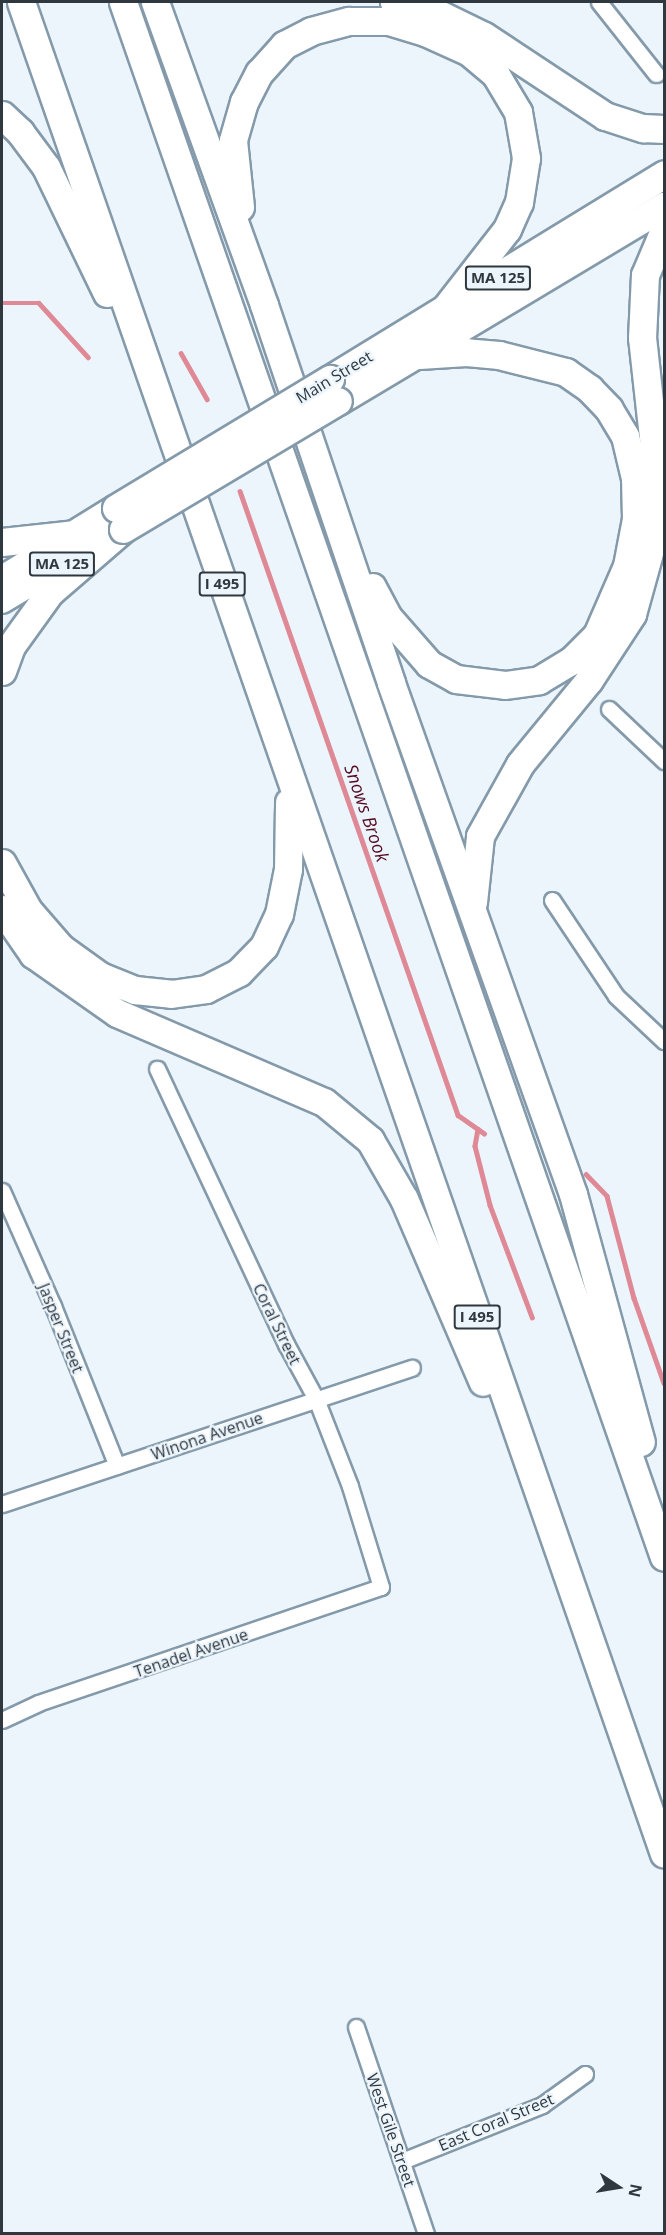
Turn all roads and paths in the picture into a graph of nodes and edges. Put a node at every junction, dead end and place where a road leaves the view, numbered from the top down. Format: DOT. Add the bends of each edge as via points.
graph roads {
  1 [pos="21,2"];
  2 [pos="123,2"];
  3 [pos="155,2"];
  4 [pos="394,2"];
  5 [pos="598,2"];
  6 [pos="656,74"];
  7 [pos="2,115"];
  8 [pos="664,129"];
  9 [pos="664,174"];
  10 [pos="664,206"];
  11 [pos="664,230"];
  12 [pos="264,304"];
  13 [pos="444,310"];
  14 [pos="419,356"];
  15 [pos="153,390"];
  16 [pos="334,390"];
  17 [pos="120,518"];
  18 [pos="338,524"];
  19 [pos="74,534"];
  20 [pos="2,542"];
  21 [pos="2,578"];
  22 [pos="2,601"];
  23 [pos="2,671"];
  24 [pos="609,709"];
  25 [pos="664,761"];
  26 [pos="288,780"];
  27 [pos="2,863"];
  28 [pos="552,900"];
  29 [pos="2,909"];
  30 [pos="473,915"];
  31 [pos="664,1041"];
  32 [pos="157,1069"];
  33 [pos="2,1191"];
  34 [pos="412,1368"];
  35 [pos="316,1399"];
  36 [pos="117,1466"];
  37 [pos="2,1503"];
  38 [pos="664,1534"];
  39 [pos="664,1557"];
  40 [pos="564,1566"];
  41 [pos="381,1587"];
  42 [pos="2,1720"];
  43 [pos="664,1854"];
  44 [pos="356,2027"];
  45 [pos="585,2074"];
  46 [pos="402,2161"];
  47 [pos="426,2234"];
  1 -- 15 [label="highway, I 495"];
  2 -- 39 [label="highway"];
  3 -- 12 [label="highway"];
  4 -- 8 [label="highway" via="437,13 484,36 605,116 643,128"];
  5 -- 6 [label="street"];
  7 -- 15 [label="highway" via="46,167"];
  9 -- 13 [label="highway, Main Street / MA 125"];
  10 -- 14 [label="highway, Main Street / MA 125"];
  11 -- 30 [label="highway" via="645,275 642,338 658,520 633,614 589,680 520,764 480,836"];
  12 -- 13 [label="highway" via="237,192 233,140 244,102 259,73 284,45 311,31 349,21 389,21 469,52 496,75 518,112 526,158 519,202 507,229"];
  12 -- 18 [label="highway"];
  13 -- 16 [label="highway, Main Street / MA 125"];
  14 -- 16 [label="highway, Main Street / MA 125"];
  14 -- 18 [label="highway" via="466,352 528,361 566,372 609,408 625,436 635,478 636,519 627,566 614,601 597,635 571,661 539,680 505,685 456,679 429,664 388,617"];
  15 -- 26 [label="highway, I 495" via="197,506"];
  16 -- 17 [label="highway, Main Street / MA 125, bridge"];
  17 -- 19 [label="highway, Main Street / MA 125"];
  17 -- 22 [label="main road, Main Street / MA 125"];
  17 -- 23 [label="highway" via="50,592 11,646"];
  18 -- 30 [label="highway"];
  19 -- 20 [label="highway"];
  19 -- 21 [label="main road, Main Street / MA 125"];
  24 -- 25 [label="street"];
  26 -- 27 [label="highway" via="288,869 279,914 264,946 239,972 206,989 171,994 135,990 100,976 61,948 28,910"];
  26 -- 40 [label="highway, I 495"];
  28 -- 31 [label="street" via="616,996"];
  29 -- 40 [label="highway" via="33,954 117,1013 324,1102 370,1140 404,1199"];
  30 -- 38 [label="highway" via="573,1194"];
  32 -- 35 [label="street, Coral Street" via="285,1344"];
  33 -- 36 [label="street, Jasper Street"];
  34 -- 35 [label="street, Winona Avenue"];
  35 -- 36 [label="street, Winona Avenue"];
  35 -- 41 [label="street, Coral Street" via="350,1486"];
  36 -- 37 [label="street, Winona Avenue"];
  40 -- 43 [label="highway, I 495"];
  41 -- 42 [label="street, Tenadel Avenue" via="38,1703"];
  44 -- 46 [label="street, West Gile Street"];
  45 -- 46 [label="street, East Coral Street" via="542,2105"];
  46 -- 47 [label="street, West Gile Street"];
}
